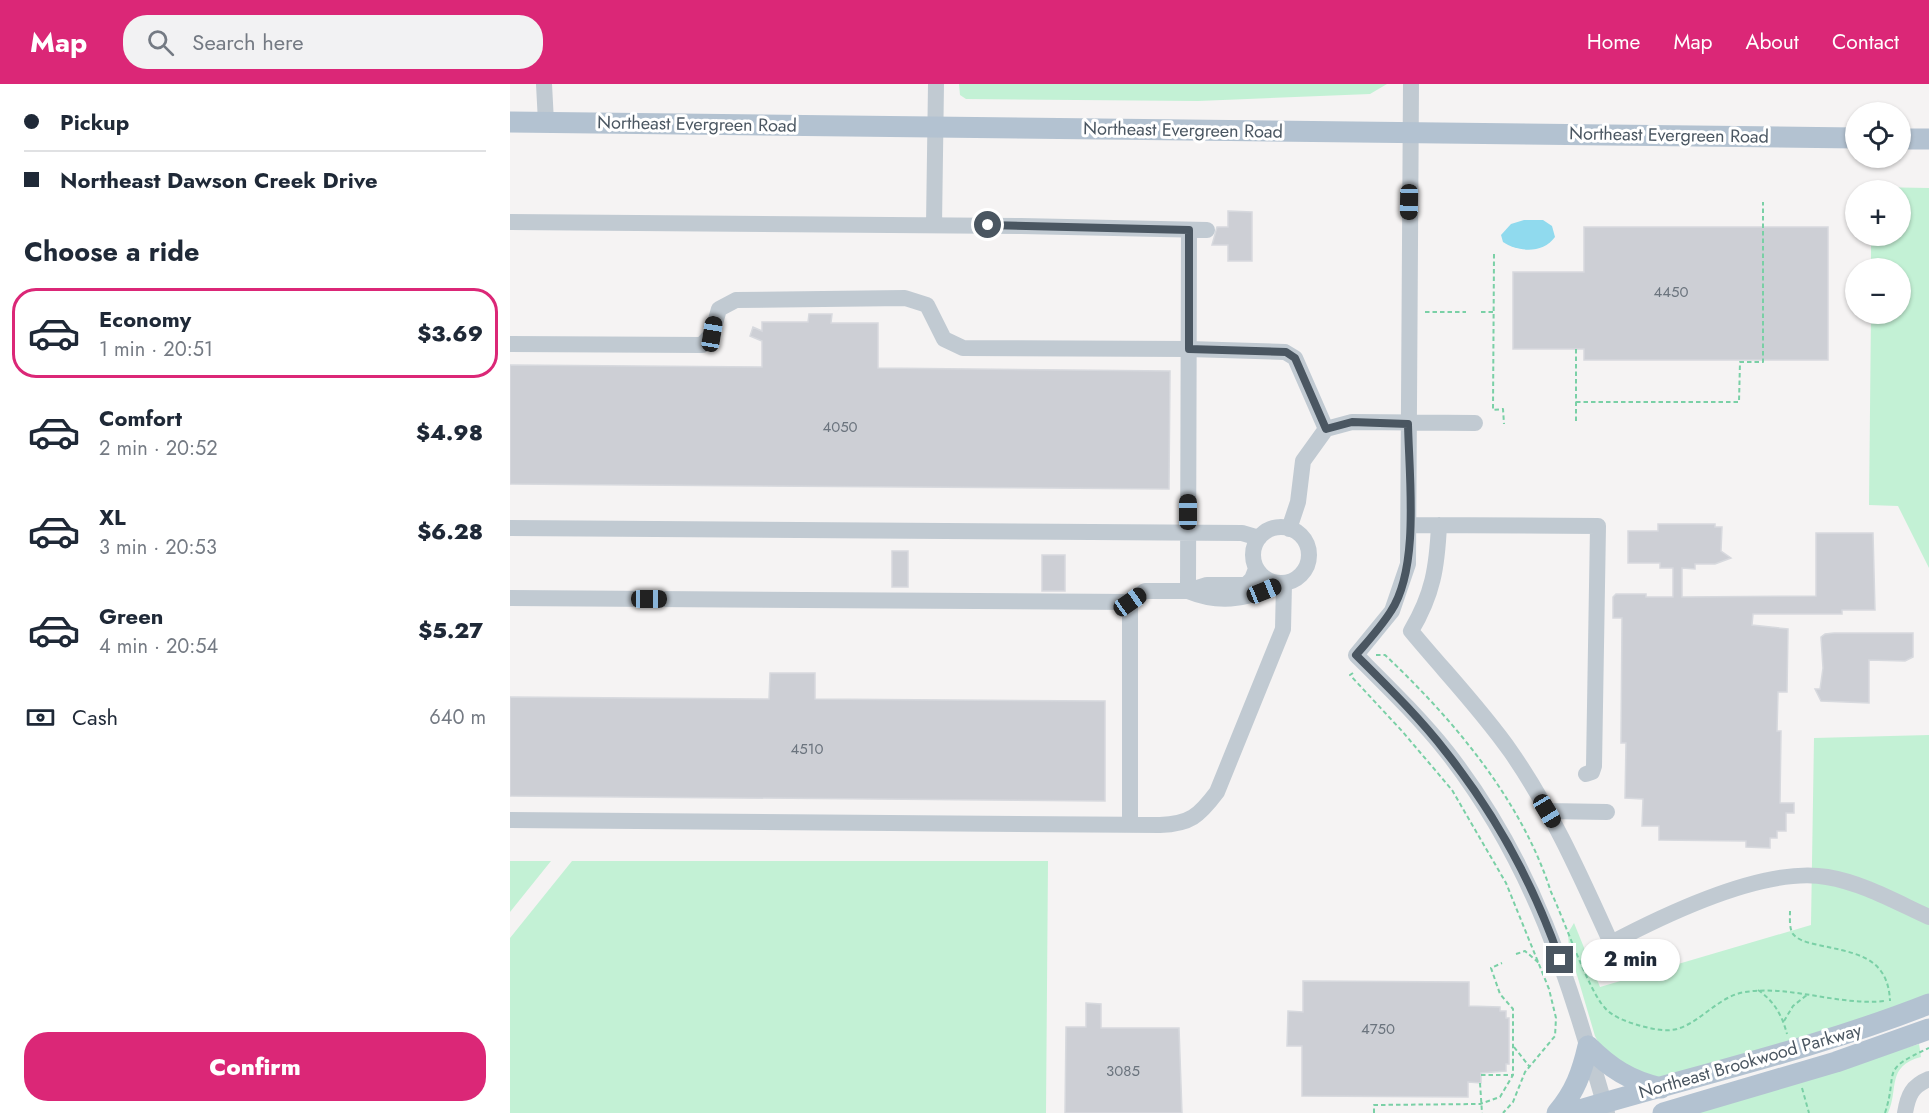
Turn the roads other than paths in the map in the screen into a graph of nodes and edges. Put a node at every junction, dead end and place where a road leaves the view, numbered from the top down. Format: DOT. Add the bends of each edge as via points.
graph roads {
  1 [pos="544,84"];
  2 [pos="936,84"];
  3 [pos="1411,84"];
  4 [pos="510,122"];
  5 [pos="546,122"];
  6 [pos="935,127"];
  7 [pos="1410,132"];
  8 [pos="1845,138"];
  9 [pos="1911,139"];
  10 [pos="1929,139"];
  11 [pos="510,222"];
  12 [pos="934,225"];
  13 [pos="1189,230"];
  14 [pos="1207,230"];
  15 [pos="510,344"];
  16 [pos="1189,349"];
  17 [pos="1475,423"];
  18 [pos="1408,424"];
  19 [pos="1326,429"];
  20 [pos="1409,525"];
  21 [pos="1438,525"];
  22 [pos="510,528"];
  23 [pos="1289,528"];
  24 [pos="1188,532"];
  25 [pos="1259,538"];
  26 [pos="1256,569"];
  27 [pos="1284,583"];
  28 [pos="1188,591"];
  29 [pos="510,598"];
  30 [pos="1130,602"];
  31 [pos="1586,774"];
  32 [pos="1547,811"];
  33 [pos="1607,812"];
  34 [pos="510,820"];
  35 [pos="1130,825"];
  36 [pos="1929,917"];
  37 [pos="1929,1004"];
  38 [pos="1929,1029"];
  39 [pos="1588,1046"];
  40 [pos="1929,1079"];
  41 [pos="1662,1088"];
  42 [pos="1605,1108"];
  43 [pos="1557,1113"];
  44 [pos="1570,1113"];
  45 [pos="1664,1113"];
  46 [pos="1905,1113"];
  1 -- 5 [label="street"];
  2 -- 6 [label="street"];
  3 -- 7 [label="street"];
  4 -- 5 [label="main road, Northeast Evergreen Road"];
  5 -- 6 [label="main road, Northeast Evergreen Road"];
  6 -- 7 [label="main road, Northeast Evergreen Road"];
  6 -- 12 [label="street"];
  7 -- 8 [label="main road, Northeast Evergreen Road"];
  7 -- 18 [label="street"];
  9 -- 10 [label="main road"];
  11 -- 12 [label="street"];
  12 -- 13 [label="street"];
  13 -- 14 [label="street"];
  13 -- 16 [label="street"];
  15 -- 16 [label="street" via="702,345 712,334 719,309 736,300 886,297 927,305 944,339 963,348"];
  16 -- 19 [label="street" via="1286,352 1295,358"];
  16 -- 24 [label="street"];
  17 -- 18 [label="street"];
  18 -- 19 [label="street" via="1352,422"];
  18 -- 20 [label="street"];
  19 -- 23 [label="street" via="1303,460 1298,502"];
  20 -- 21 [label="street"];
  20 -- 39 [label="street" via="1408,564 1399,595 1392,611 1356,655 1446,751 1512,852 1553,938"];
  21 -- 31 [label="street" via="1598,526 1594,766"];
  21 -- 32 [label="street" via="1434,582 1411,631 1505,744"];
  22 -- 24 [label="street"];
  23 -- 25 [label="street" via="1268,531"];
  23 -- 27 [label="street" via="1306,542 1308,564 1294,580"];
  24 -- 25 [label="street" via="1242,533"];
  24 -- 28 [label="street"];
  25 -- 26 [label="street" via="1254,547"];
  26 -- 27 [label="street" via="1263,577"];
  26 -- 28 [label="street" via="1246,585 1207,585"];
  27 -- 28 [label="street" via="1245,599 1207,599"];
  27 -- 35 [label="street" via="1283,628 1217,792 1205,808 1184,823"];
  28 -- 30 [label="street" via="1145,591"];
  29 -- 30 [label="street"];
  30 -- 35 [label="street"];
  32 -- 33 [label="street"];
  32 -- 36 [label="street" via="1611,943 1739,887 1801,876 1851,883"];
  34 -- 35 [label="street"];
  37 -- 41 [label="main road, Northeast Brookwood Parkway"];
  38 -- 45 [label="main road, Northeast Brookwood Parkway" via="1845,1059"];
  39 -- 41 [label="main road" via="1616,1072"];
  39 -- 42 [label="street"];
  39 -- 43 [label="main road" via="1574,1092"];
  40 -- 46 [label="street" via="1911,1090"];
  41 -- 42 [label="main road, Northeast Brookwood Parkway"];
  42 -- 44 [label="main road, Northeast Brookwood Parkway"];
}
